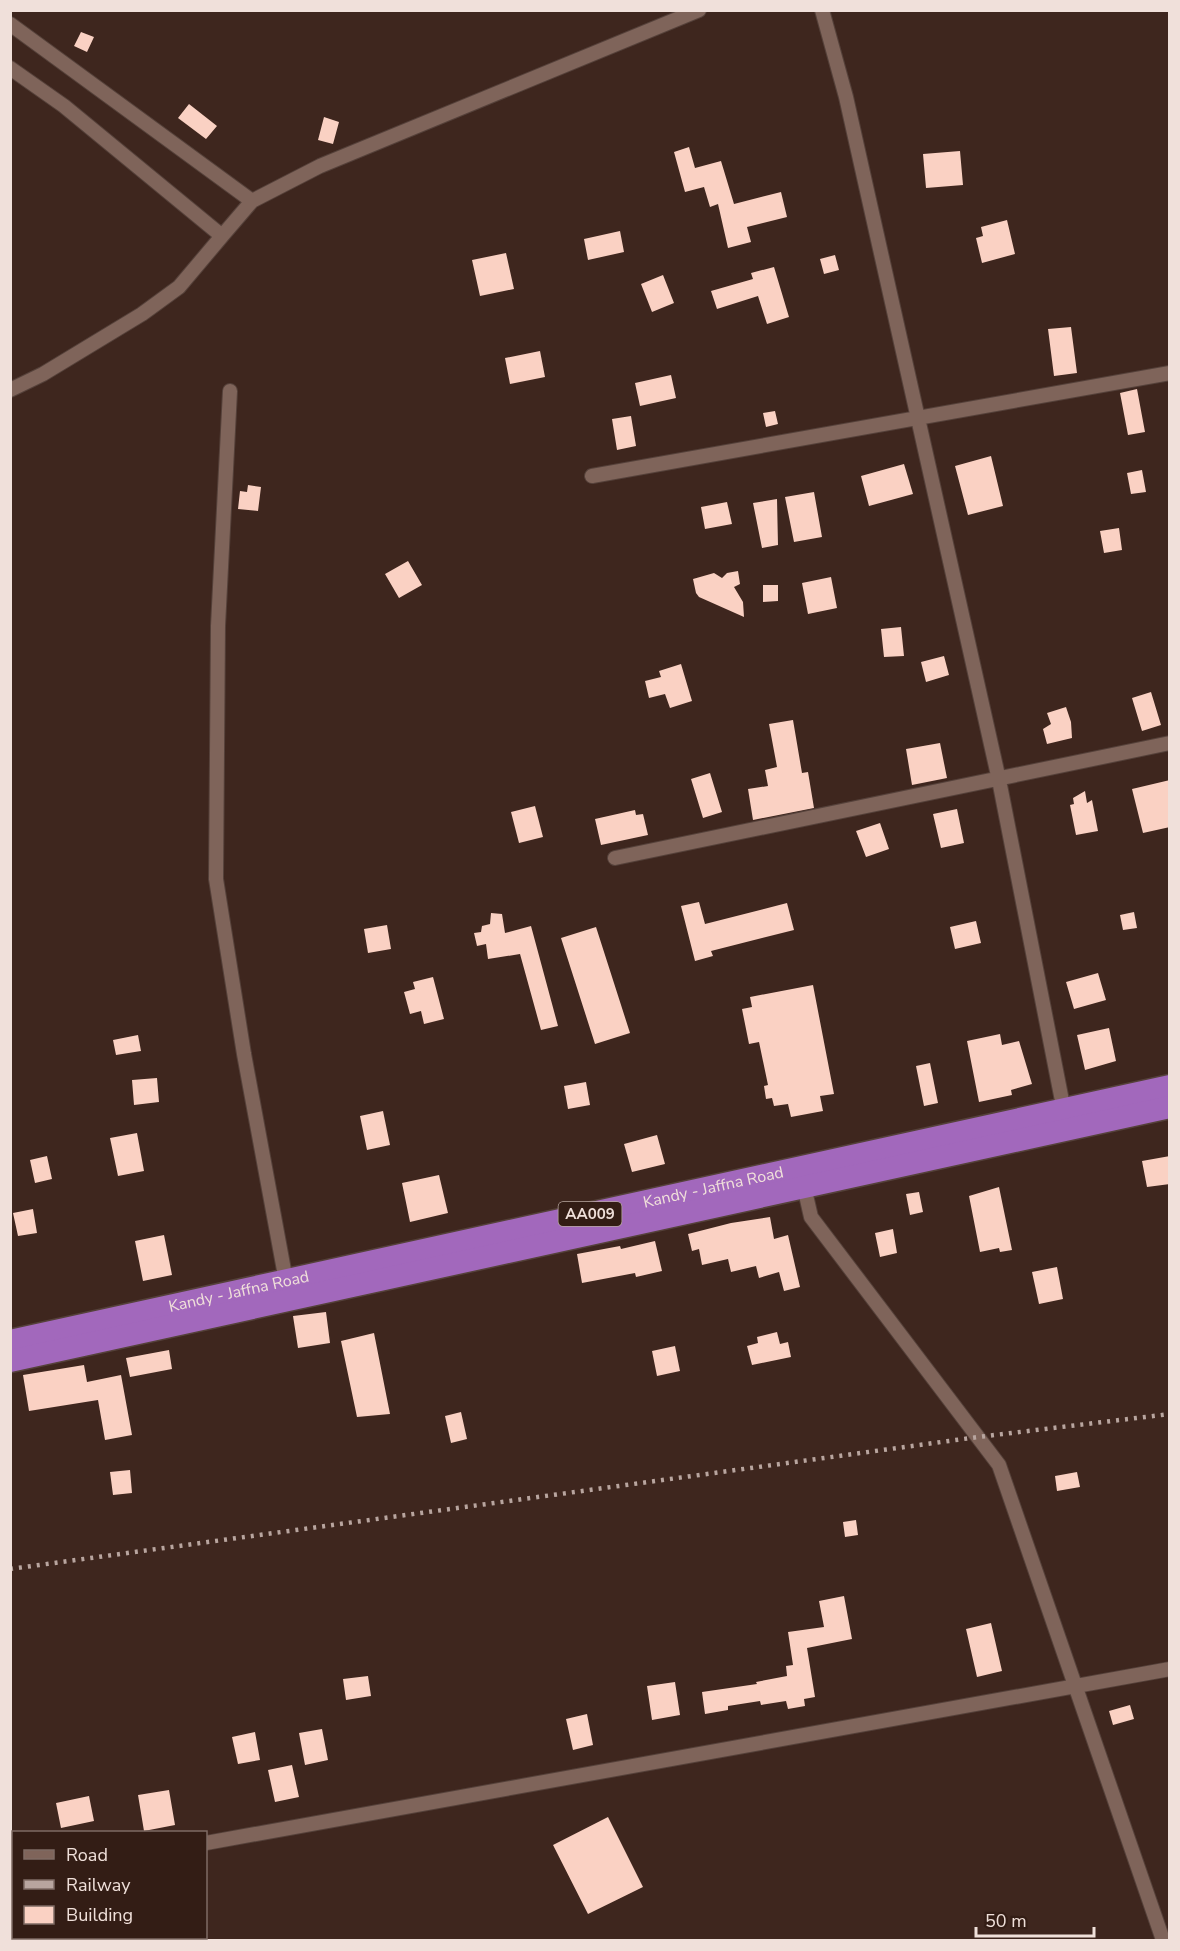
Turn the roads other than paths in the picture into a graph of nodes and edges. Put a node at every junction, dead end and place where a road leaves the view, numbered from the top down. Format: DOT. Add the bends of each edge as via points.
graph roads {
  1 [pos="699,10"];
  2 [pos="822,10"];
  3 [pos="10,24"];
  4 [pos="10,68"];
  5 [pos="252,201"];
  6 [pos="222,236"];
  7 [pos="1170,373"];
  8 [pos="10,390"];
  9 [pos="230,391"];
  10 [pos="918,419"];
  11 [pos="592,476"];
  12 [pos="1170,743"];
  13 [pos="999,780"];
  14 [pos="615,858"];
  15 [pos="1170,1086"];
  16 [pos="1170,1107"];
  17 [pos="1066,1120"];
  18 [pos="802,1178"];
  19 [pos="286,1281"];
  20 [pos="10,1341"];
  21 [pos="10,1361"];
  22 [pos="1170,1670"];
  23 [pos="1076,1686"];
  24 [pos="207,1843"];
  25 [pos="1163,1941"];
  1 -- 5 [label="street" via="320,166"];
  2 -- 10 [label="street" via="846,97"];
  3 -- 5 [label="street"];
  4 -- 6 [label="street" via="64,106"];
  5 -- 6 [label="street"];
  6 -- 8 [label="street" via="179,287 142,314"];
  7 -- 10 [label="street"];
  9 -- 19 [label="street" via="218,626 216,879"];
  10 -- 11 [label="street"];
  10 -- 13 [label="street"];
  12 -- 13 [label="street"];
  13 -- 14 [label="street"];
  13 -- 17 [label="street"];
  15 -- 17 [label="highway, Kandy - Jaffna Road / AA009"];
  16 -- 17 [label="highway, Kandy - Jaffna Road / AA009"];
  17 -- 18 [label="highway, Kandy - Jaffna Road / AA009"];
  18 -- 19 [label="highway, Kandy - Jaffna Road / AA009"];
  18 -- 21 [label="highway, Kandy - Jaffna Road / AA009"];
  18 -- 23 [label="street" via="811,1217 999,1465"];
  19 -- 20 [label="highway, Kandy - Jaffna Road / AA009"];
  22 -- 23 [label="street"];
  23 -- 24 [label="street"];
  23 -- 25 [label="street"];
}
